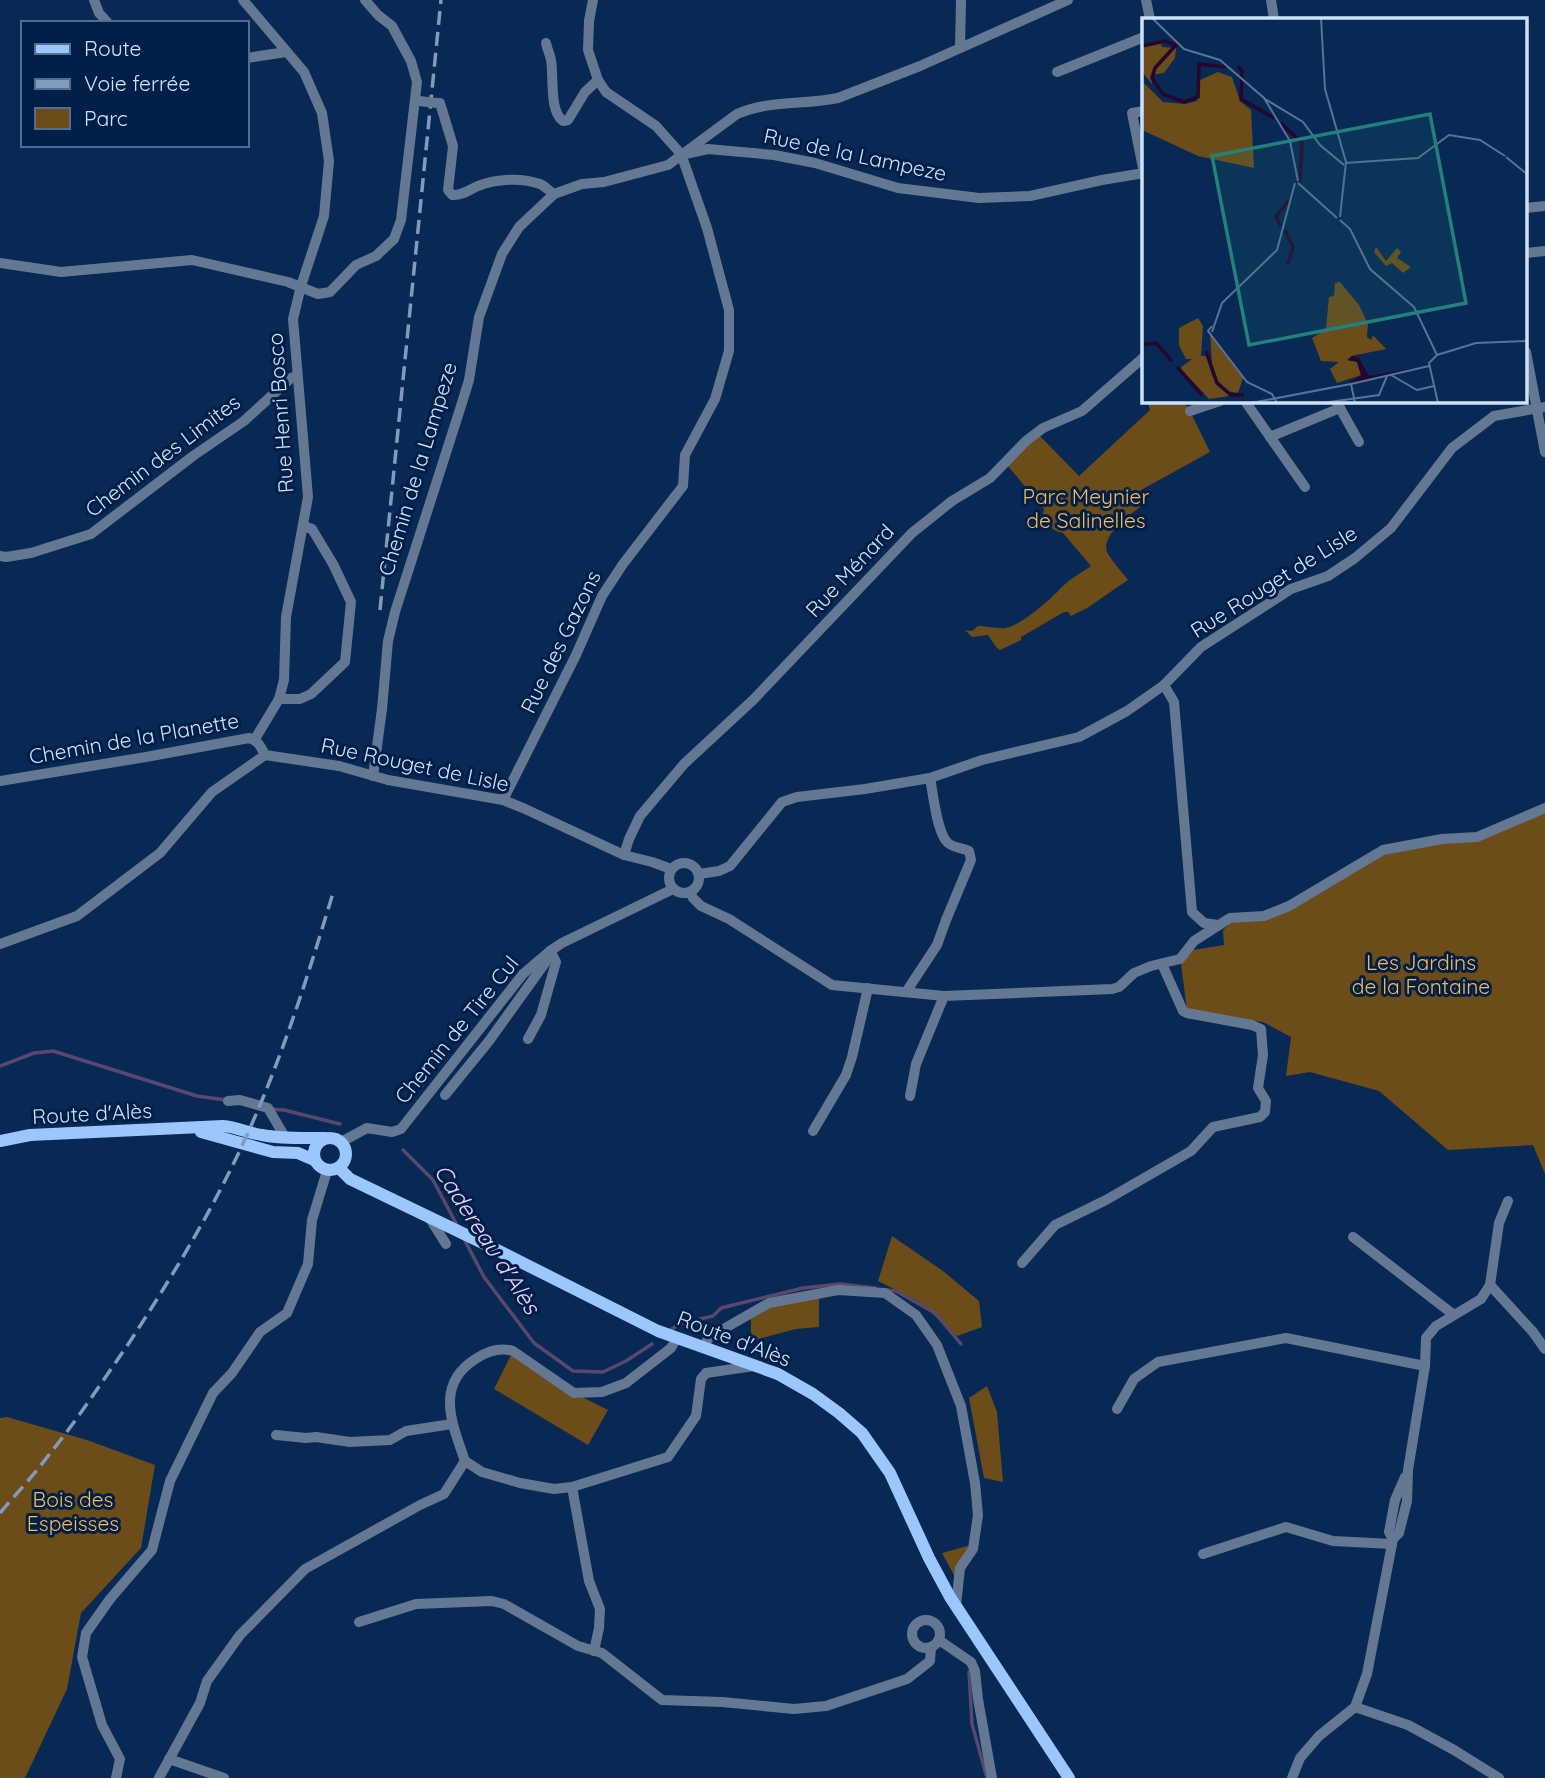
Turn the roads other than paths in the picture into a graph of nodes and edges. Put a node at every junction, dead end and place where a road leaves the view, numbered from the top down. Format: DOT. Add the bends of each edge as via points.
graph roads {
  1 [pos="94,0"];
  2 [pos="243,0"];
  3 [pos="365,0"];
  4 [pos="593,0"];
  5 [pos="961,0"];
  6 [pos="1068,0"];
  7 [pos="1146,0"];
  8 [pos="1271,0"];
  9 [pos="1277,0"];
  10 [pos="1150,18"];
  11 [pos="1276,18"];
  12 [pos="1276,18"];
  13 [pos="106,21"];
  14 [pos="1142,38"];
  15 [pos="546,43"];
  16 [pos="960,48"];
  17 [pos="286,52"];
  18 [pos="248,58"];
  19 [pos="1057,72"];
  20 [pos="598,80"];
  21 [pos="417,100"];
  22 [pos="1142,111"];
  23 [pos="681,154"];
  24 [pos="1142,163"];
  25 [pos="1142,173"];
  26 [pos="554,194"];
  27 [pos="0,263"];
  28 [pos="301,286"];
  29 [pos="1142,358"];
  30 [pos="1528,360"];
  31 [pos="297,376"];
  32 [pos="1217,402"];
  33 [pos="1246,402"];
  34 [pos="1338,405"];
  35 [pos="1540,408"];
  36 [pos="1190,411"];
  37 [pos="1270,437"];
  38 [pos="1359,442"];
  39 [pos="1545,452"];
  40 [pos="1304,487"];
  41 [pos="304,526"];
  42 [pos="0,556"];
  43 [pos="1164,685"];
  44 [pos="279,699"];
  45 [pos="255,739"];
  46 [pos="265,755"];
  47 [pos="373,776"];
  48 [pos="930,778"];
  49 [pos="0,781"];
  50 [pos="503,800"];
  51 [pos="1545,808"];
  52 [pos="624,855"];
  53 [pos="671,869"];
  54 [pos="699,874"];
  55 [pos="673,888"];
  56 [pos="690,892"];
  57 [pos="1218,925"];
  58 [pos="0,944"];
  59 [pos="550,951"];
  60 [pos="1162,964"];
  61 [pos="868,988"];
  62 [pos="906,992"];
  63 [pos="944,996"];
  64 [pos="528,1039"];
  65 [pos="445,1095"];
  66 [pos="910,1096"];
  67 [pos="228,1101"];
  68 [pos="187,1128"];
  69 [pos="813,1131"];
  70 [pos="285,1137"];
  71 [pos="325,1138"];
  72 [pos="0,1141"];
  73 [pos="341,1142"];
  74 [pos="314,1160"];
  75 [pos="333,1169"];
  76 [pos="1508,1200"];
  77 [pos="433,1219"];
  78 [pos="1353,1237"];
  79 [pos="446,1244"];
  80 [pos="1022,1263"];
  81 [pos="1490,1285"];
  82 [pos="1454,1315"];
  83 [pos="677,1338"];
  84 [pos="703,1347"];
  85 [pos="1545,1349"];
  86 [pos="754,1365"];
  87 [pos="1425,1366"];
  88 [pos="1117,1409"];
  89 [pos="453,1424"];
  90 [pos="276,1435"];
  91 [pos="466,1461"];
  92 [pos="572,1487"];
  93 [pos="1393,1542"];
  94 [pos="1203,1554"];
  95 [pos="956,1606"];
  96 [pos="359,1622"];
  97 [pos="594,1651"];
  98 [pos="1355,1707"];
  99 [pos="169,1759"];
  100 [pos="116,1778"];
  101 [pos="159,1778"];
  102 [pos="224,1778"];
  103 [pos="992,1778"];
  104 [pos="1069,1778"];
  105 [pos="1292,1778"];
  106 [pos="1499,1778"];
  1 -- 13 [label="street"];
  2 -- 17 [label="street"];
  3 -- 21 [label="street" via="392,26 411,61"];
  4 -- 20 [label="street" via="588,50"];
  5 -- 16 [label="street"];
  6 -- 16 [label="street"];
  7 -- 10 [label="street"];
  8 -- 11 [label="street"];
  9 -- 12 [label="street"];
  14 -- 19 [label="street"];
  15 -- 20 [label="street" via="558,118 568,120"];
  16 -- 23 [label="street" via="838,99 747,110"];
  17 -- 18 [label="street"];
  17 -- 28 [label="street" via="304,72 316,97 329,161 324,216"];
  20 -- 23 [label="street" via="606,92 656,126"];
  21 -- 26 [label="street, bridge" via="440,103 453,146 448,190 452,195 502,180 541,184"];
  21 -- 28 [label="street" via="401,220 394,239 376,256 356,265 330,292 318,294"];
  22 -- 24 [label="street" via="1132,113"];
  23 -- 25 [label="street, Rue de la Lampeze" via="708,149 774,155 898,188 979,198 1030,196"];
  23 -- 26 [label="street" via="668,165"];
  23 -- 50 [label="street, Rue des Gazons" via="729,310 729,351 715,398 685,455 683,486 602,596"];
  26 -- 47 [label="street, Chemin de la Lampeze" via="520,227 502,254 479,317 469,380 388,640"];
  27 -- 28 [label="street" via="61,272 192,260"];
  28 -- 31 [label="street, Rue Henri Bosco" via="293,319"];
  29 -- 52 [label="street, Rue Ménard" via="1082,411 1043,428 990,478 912,533 753,700 684,764 640,816"];
  30 -- 35 [label="street"];
  31 -- 41 [label="street, Rue Henri Bosco" via="308,497"];
  31 -- 42 [label="street, Chemin des Limites" via="91,534 31,554"];
  32 -- 36 [label="street"];
  33 -- 37 [label="street"];
  34 -- 37 [label="street"];
  34 -- 38 [label="street"];
  35 -- 39 [label="street"];
  35 -- 43 [label="street, Rue Rouget de Lisle" via="1494,416 1452,448 1391,528 1355,558 1328,576 1290,589 1201,647"];
  37 -- 40 [label="street"];
  41 -- 44 [label="street, Rue Henri Bosco" via="286,617"];
  41 -- 44 [label="street" via="312,529 351,601 345,662 311,694"];
  43 -- 48 [label="street, Rue Rouget de Lisle" via="1079,737 982,760"];
  43 -- 57 [label="street" via="1174,702 1192,912 1204,923"];
  44 -- 45 [label="street, Rue Henri Bosco"];
  45 -- 46 [label="street, Chemin de la Planette"];
  45 -- 49 [label="street, Chemin de la Planette"];
  46 -- 47 [label="street, Rue Rouget de Lisle, bridge"];
  46 -- 58 [label="street" via="212,792 160,853 77,916"];
  47 -- 50 [label="street, Rue Rouget de Lisle, bridge"];
  48 -- 54 [label="street, Rue Rouget de Lisle" via="782,802 730,866"];
  48 -- 62 [label="street" via="942,835 949,844 969,851 971,860 937,945"];
  50 -- 52 [label="street, Rue Rouget de Lisle"];
  51 -- 57 [label="street" via="1477,837 1383,850 1289,906 1264,916 1230,918"];
  52 -- 53 [label="street, Rue Rouget de Lisle"];
  53 -- 54 [label="street" via="687,862"];
  53 -- 55 [label="street" via="668,879"];
  54 -- 56 [label="street" via="697,886"];
  55 -- 56 [label="street"];
  55 -- 59 [label="street, Chemin de Tire Cul"];
  56 -- 61 [label="street" via="701,906 832,985"];
  57 -- 60 [label="street" via="1194,941 1180,958"];
  59 -- 64 [label="street" via="556,962 541,1015"];
  59 -- 65 [label="street" via="489,1041"];
  59 -- 73 [label="street, Chemin de Tire Cul" via="523,974 406,1125 392,1132 367,1128"];
  60 -- 63 [label="street" via="1134,974 1112,989"];
  60 -- 80 [label="street" via="1182,1011 1261,1029 1258,1088 1265,1112 1213,1127 1191,1151 1055,1225"];
  61 -- 62 [label="street"];
  61 -- 69 [label="street" via="846,1075"];
  62 -- 63 [label="street"];
  63 -- 66 [label="street" via="916,1064"];
  67 -- 70 [label="street" via="268,1108"];
  68 -- 70 [label="main road, Route d'Alès" via="235,1127"];
  68 -- 72 [label="main road, Route d'Alès" via="30,1135"];
  68 -- 74 [label="main road, Route d'Alès"];
  70 -- 71 [label="main road, Route d'Alès"];
  71 -- 73 [label="main road"];
  71 -- 74 [label="main road" via="314,1149"];
  73 -- 75 [label="main road" via="346,1155 342,1165"];
  74 -- 75 [label="main road" via="319,1167"];
  75 -- 77 [label="main road, Route d'Alès"];
  75 -- 100 [label="street" via="312,1220 308,1264 287,1312 260,1332 213,1393 170,1481 152,1550 86,1633 82,1657 102,1725 120,1759"];
  76 -- 81 [label="street" via="1499,1223"];
  77 -- 79 [label="street"];
  77 -- 83 [label="main road, Route d'Alès"];
  78 -- 82 [label="street"];
  81 -- 82 [label="street" via="1481,1299"];
  81 -- 85 [label="street"];
  82 -- 87 [label="street" via="1426,1338"];
  83 -- 84 [label="main road, Route d'Alès"];
  83 -- 89 [label="street" via="626,1384 602,1392 574,1393 513,1351 494,1350 464,1366 454,1378 449,1406"];
  84 -- 86 [label="main road, Route d'Alès"];
  84 -- 95 [label="street" via="713,1335 769,1303 838,1290 885,1293 916,1315 937,1345 961,1406 975,1483 978,1515 973,1549 960,1568"];
  86 -- 92 [label="street" via="706,1373 701,1379 696,1416 668,1457"];
  86 -- 95 [label="main road, Route d'Alès" via="813,1394 862,1433 890,1474"];
  87 -- 88 [label="street" via="1286,1338 1158,1362 1134,1379"];
  87 -- 93 [label="street" via="1408,1470 1395,1500 1389,1532"];
  89 -- 90 [label="street" via="406,1431 390,1440 350,1442"];
  89 -- 91 [label="street"];
  91 -- 92 [label="street" via="482,1472 520,1483"];
  91 -- 99 [label="street" via="444,1494 305,1569 240,1635 207,1681"];
  92 -- 97 [label="street" via="589,1581 600,1609"];
  93 -- 94 [label="street" via="1333,1541 1286,1527"];
  93 -- 98 [label="street" via="1367,1674"];
  95 -- 104 [label="main road, Route d'Alès"];
  96 -- 97 [label="street" via="416,1604 492,1601"];
  97 -- 103 [label="street" via="662,1700 794,1709 826,1706 906,1679 930,1661 935,1643 971,1662 975,1671"];
  98 -- 105 [label="street" via="1319,1736 1300,1758"];
  98 -- 106 [label="street" via="1408,1726"];
  99 -- 101 [label="street"];
  99 -- 102 [label="street"];
}
